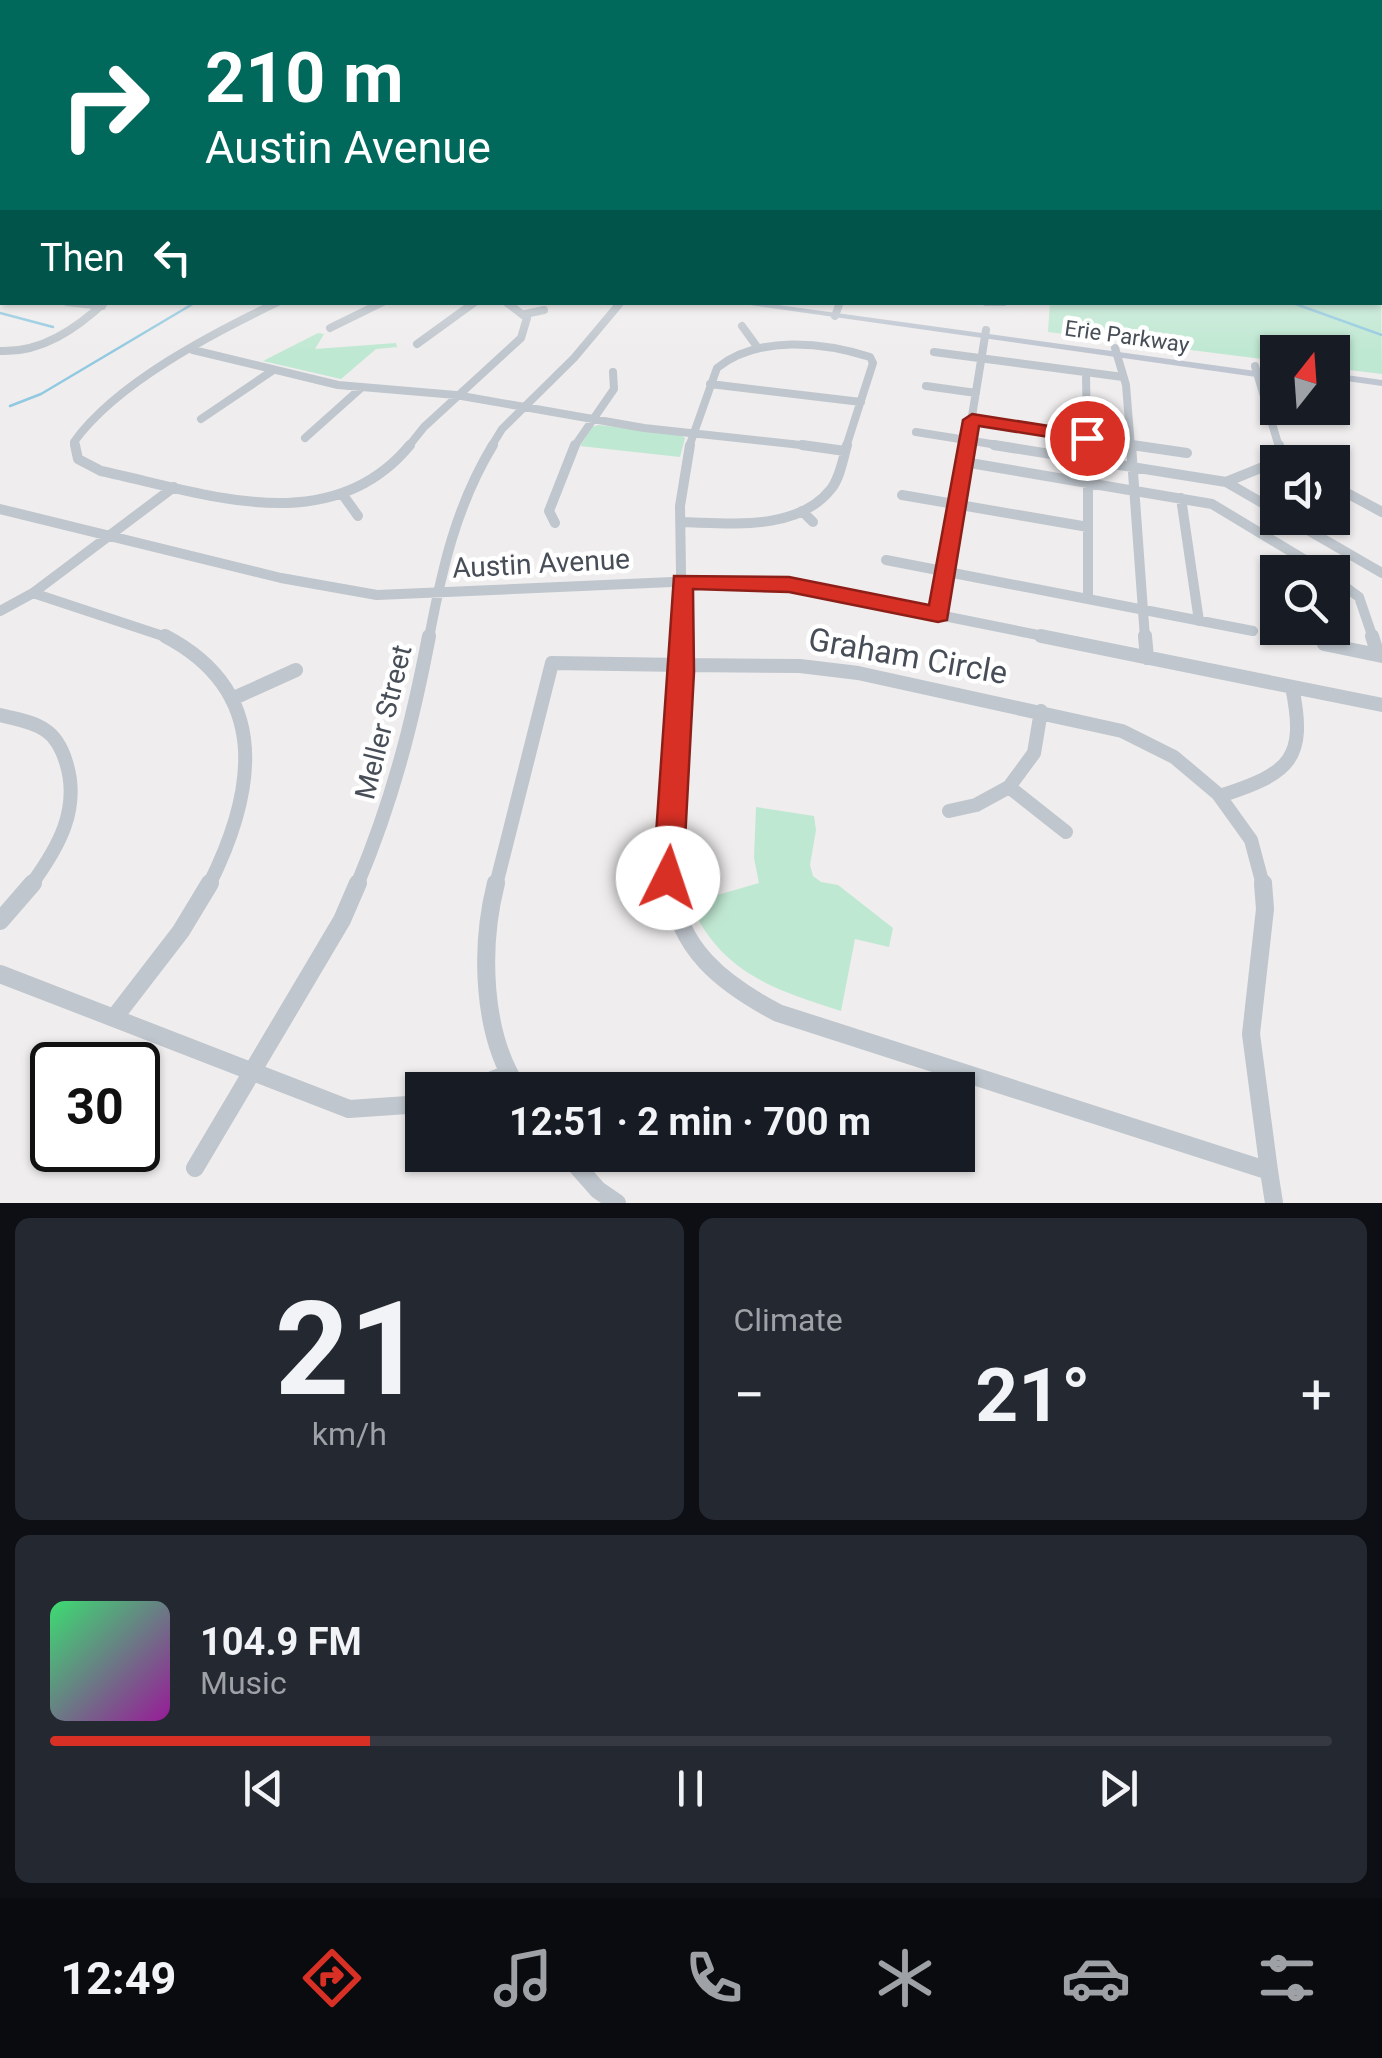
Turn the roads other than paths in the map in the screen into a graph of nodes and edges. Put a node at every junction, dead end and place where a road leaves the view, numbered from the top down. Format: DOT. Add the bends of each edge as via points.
graph roads {
  1 [pos="102,305"];
  2 [pos="271,305"];
  3 [pos="377,305"];
  4 [pos="471,305"];
  5 [pos="511,305"];
  6 [pos="618,305"];
  7 [pos="772,305"];
  8 [pos="798,305"];
  9 [pos="544,310"];
  10 [pos="837,310"];
  11 [pos="525,314"];
  12 [pos="742,326"];
  13 [pos="330,328"];
  14 [pos="986,333"];
  15 [pos="416,344"];
  16 [pos="758,348"];
  17 [pos="193,350"];
  18 [pos="0,351"];
  19 [pos="1116,351"];
  20 [pos="934,352"];
  21 [pos="982,359"];
  22 [pos="1256,370"];
  23 [pos="1260,370"];
  24 [pos="272,371"];
  25 [pos="1260,371"];
  26 [pos="613,372"];
  27 [pos="1086,373"];
  28 [pos="1123,377"];
  29 [pos="1350,379"];
  30 [pos="1382,383"];
  31 [pos="710,384"];
  32 [pos="926,386"];
  33 [pos="1350,387"];
  34 [pos="360,388"];
  35 [pos="1382,391"];
  36 [pos="976,394"];
  37 [pos="456,395"];
  38 [pos="861,402"];
  39 [pos="522,406"];
  40 [pos="201,419"];
  41 [pos="592,420"];
  42 [pos="972,420"];
  43 [pos="694,432"];
  44 [pos="916,432"];
  45 [pos="305,438"];
  46 [pos="1087,438"];
  47 [pos="968,440"];
  48 [pos="1130,444"];
  49 [pos="1281,445"];
  50 [pos="845,452"];
  51 [pos="1187,453"];
  52 [pos="964,462"];
  53 [pos="1132,467"];
  54 [pos="1260,470"];
  55 [pos="1226,482"];
  56 [pos="1088,483"];
  57 [pos="174,486"];
  58 [pos="1134,490"];
  59 [pos="343,494"];
  60 [pos="902,495"];
  61 [pos="1350,495"];
  62 [pos="1181,498"];
  63 [pos="1260,502"];
  64 [pos="957,504"];
  65 [pos="802,511"];
  66 [pos="1382,512"];
  67 [pos="2,513"];
  68 [pos="358,516"];
  69 [pos="681,522"];
  70 [pos="813,522"];
  71 [pos="555,523"];
  72 [pos="1088,527"];
  73 [pos="1316,535"];
  74 [pos="110,536"];
  75 [pos="1297,555"];
  76 [pos="886,560"];
  77 [pos="946,572"];
  78 [pos="1382,573"];
  79 [pos="682,581"];
  80 [pos="1350,591"];
  81 [pos="33,592"];
  82 [pos="438,592"];
  83 [pos="1088,599"];
  84 [pos="1143,610"];
  85 [pos="0,611"];
  86 [pos="938,614"];
  87 [pos="1199,620"];
  88 [pos="1253,631"];
  89 [pos="1329,645"];
  90 [pos="1380,655"];
  91 [pos="1147,658"];
  92 [pos="682,664"];
  93 [pos="296,670"];
  94 [pos="1292,688"];
  95 [pos="234,698"];
  96 [pos="1382,705"];
  97 [pos="1041,712"];
  98 [pos="0,715"];
  99 [pos="1009,788"];
  100 [pos="1224,795"];
  101 [pos="949,811"];
  102 [pos="1066,832"];
  103 [pos="0,921"];
  104 [pos="0,974"];
  105 [pos="114,1018"];
  106 [pos="511,1072"];
  107 [pos="254,1073"];
  108 [pos="405,1105"];
  109 [pos="196,1168"];
  110 [pos="1269,1171"];
  111 [pos="582,1172"];
  112 [pos="616,1203"];
  113 [pos="1274,1203"];
  1 -- 18 [label="street" via="32,348"];
  2 -- 17 [label="street"];
  3 -- 13 [label="street"];
  4 -- 15 [label="street"];
  5 -- 11 [label="street"];
  6 -- 39 [label="street, Meller Street"];
  7 -- 10 [label="main road, Erie Parkway"];
  8 -- 10 [label="main road, Erie Parkway"];
  9 -- 11 [label="street"];
  10 -- 14 [label="main road, Erie Parkway"];
  11 -- 37 [label="street" via="521,338"];
  12 -- 16 [label="street"];
  14 -- 19 [label="main road, Erie Parkway"];
  14 -- 21 [label="street"];
  16 -- 31 [label="street" via="720,365"];
  16 -- 38 [label="street" via="806,346 870,358"];
  17 -- 24 [label="street"];
  17 -- 57 [label="street" via="95,414 74,442 87,465"];
  19 -- 22 [label="main road, Erie Parkway"];
  19 -- 28 [label="street"];
  20 -- 21 [label="street"];
  21 -- 27 [label="street"];
  21 -- 36 [label="street"];
  22 -- 23 [label="main road, Erie Parkway"];
  22 -- 25 [label="main road, Erie Parkway"];
  22 -- 49 [label="street"];
  24 -- 34 [label="street"];
  24 -- 40 [label="street"];
  26 -- 41 [label="street" via="614,389"];
  27 -- 28 [label="street"];
  27 -- 46 [label="street"];
  28 -- 48 [label="street"];
  29 -- 30 [label="main road"];
  31 -- 38 [label="street"];
  31 -- 43 [label="street"];
  32 -- 36 [label="street"];
  33 -- 35 [label="main road"];
  34 -- 37 [label="street"];
  34 -- 45 [label="street"];
  36 -- 42 [label="street"];
  37 -- 39 [label="street"];
  37 -- 59 [label="street" via="390,470"];
  38 -- 50 [label="street"];
  39 -- 41 [label="street"];
  39 -- 82 [label="street, Meller Street" via="466,488"];
  41 -- 43 [label="street"];
  41 -- 71 [label="street" via="553,493 549,511"];
  42 -- 46 [label="street"];
  42 -- 47 [label="street"];
  43 -- 50 [label="street"];
  43 -- 69 [label="street"];
  44 -- 47 [label="street"];
  46 -- 48 [label="street"];
  47 -- 52 [label="street"];
  47 -- 53 [label="street"];
  48 -- 51 [label="street"];
  48 -- 53 [label="street"];
  50 -- 65 [label="street" via="828,494"];
  52 -- 56 [label="street"];
  52 -- 64 [label="street"];
  53 -- 55 [label="street"];
  53 -- 58 [label="street"];
  54 -- 55 [label="street"];
  55 -- 63 [label="street"];
  56 -- 58 [label="street"];
  56 -- 72 [label="street"];
  57 -- 59 [label="street" via="274,506"];
  57 -- 74 [label="street"];
  58 -- 62 [label="street"];
  58 -- 84 [label="street"];
  59 -- 68 [label="street"];
  60 -- 64 [label="street"];
  61 -- 66 [label="street"];
  62 -- 75 [label="street" via="1212,504"];
  62 -- 87 [label="street"];
  64 -- 72 [label="street"];
  64 -- 77 [label="street"];
  65 -- 69 [label="street" via="755,522"];
  65 -- 70 [label="street"];
  67 -- 74 [label="street, Austin Avenue"];
  69 -- 79 [label="street"];
  72 -- 83 [label="street"];
  73 -- 78 [label="street"];
  74 -- 81 [label="street"];
  74 -- 82 [label="street, Austin Avenue" via="353,592"];
  76 -- 77 [label="street"];
  77 -- 83 [label="street"];
  77 -- 86 [label="street"];
  79 -- 82 [label="street, Austin Avenue"];
  79 -- 86 [label="street, Austin Avenue" via="789,585"];
  79 -- 92 [label="street"];
  80 -- 90 [label="street"];
  81 -- 85 [label="street"];
  81 -- 95 [label="street" via="175,642 196,655"];
  82 -- 107 [label="street, Meller Street" via="388,811 342,920"];
  83 -- 84 [label="street"];
  84 -- 87 [label="street"];
  84 -- 91 [label="street"];
  86 -- 91 [label="street, Austin Avenue"];
  87 -- 88 [label="street"];
  89 -- 90 [label="street"];
  91 -- 94 [label="street, Austin Avenue"];
  92 -- 97 [label="street, Graham Circle" via="858,672"];
  92 -- 106 [label="street, Graham Circle" via="552,663 487,919 491,1004"];
  92 -- 110 [label="street" via="668,878 680,926 728,986 778,1013"];
  93 -- 95 [label="street"];
  94 -- 96 [label="street, Austin Avenue"];
  94 -- 100 [label="street" via="1301,732 1294,758 1275,778"];
  95 -- 105 [label="street" via="244,743 234,826 202,900"];
  97 -- 99 [label="street" via="1033,761"];
  97 -- 100 [label="street, Graham Circle" via="1151,743"];
  98 -- 103 [label="street" via="45,730 73,774 72,804 46,866"];
  99 -- 101 [label="street"];
  99 -- 102 [label="street"];
  100 -- 110 [label="street, Graham Circle" via="1261,868 1266,899 1251,1040"];
  104 -- 105 [label="street"];
  105 -- 107 [label="street"];
  107 -- 108 [label="street" via="349,1110"];
  107 -- 109 [label="street, Meller Street"];
  110 -- 113 [label="street, Graham Circle"];
  111 -- 112 [label="street"];
}
